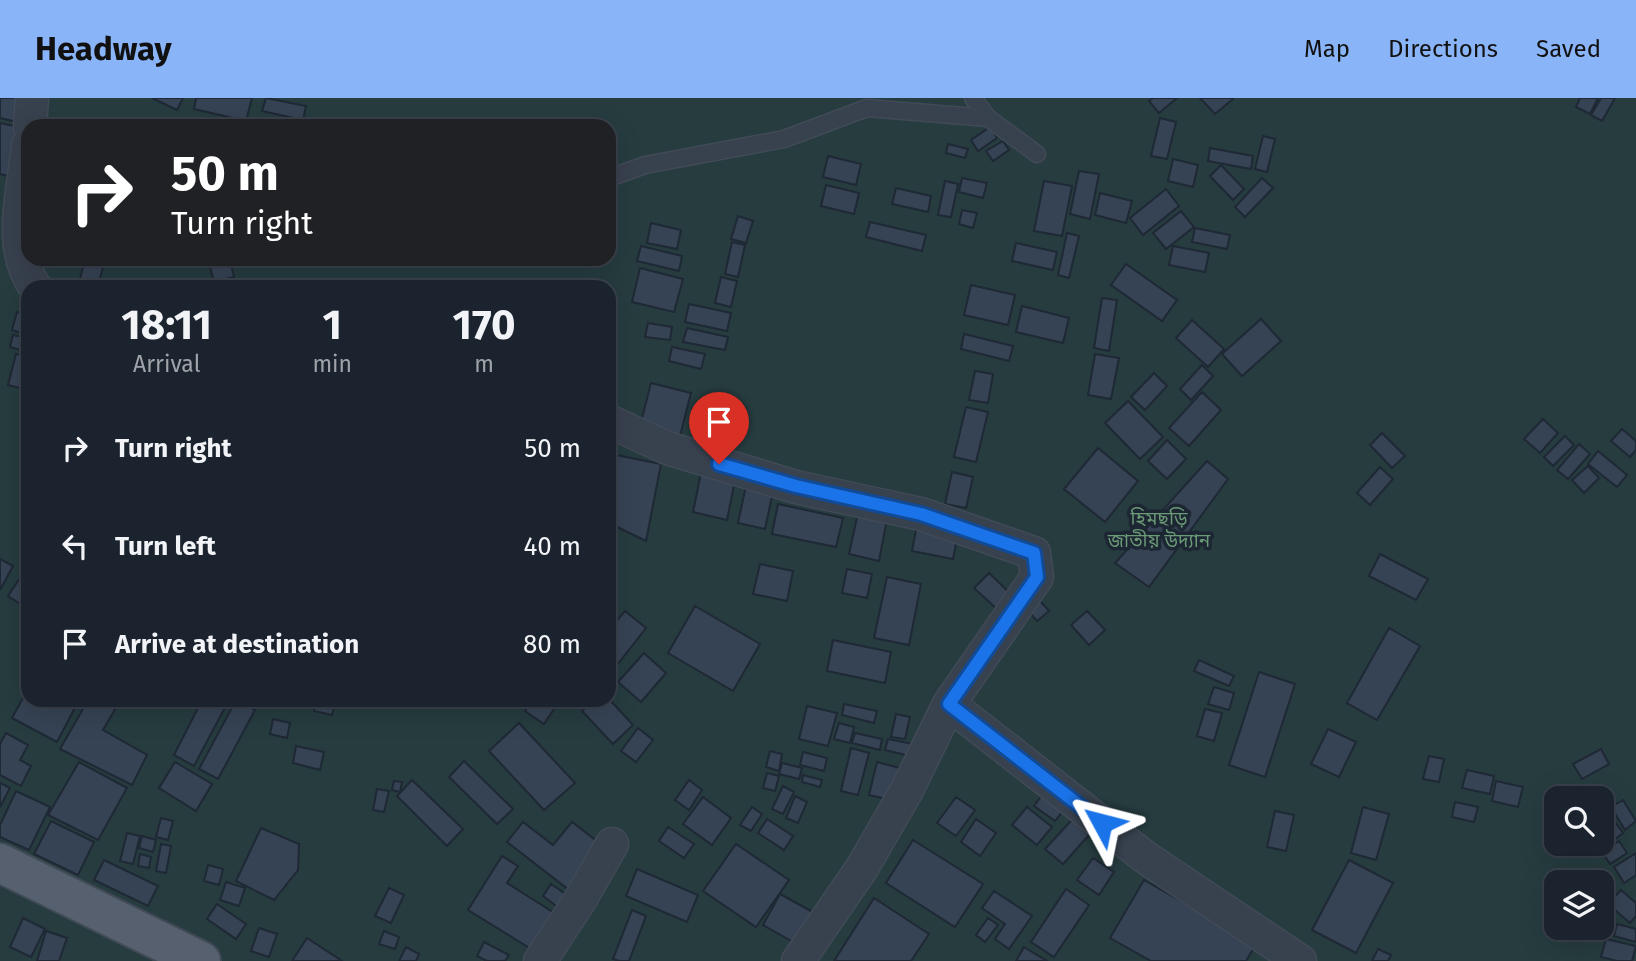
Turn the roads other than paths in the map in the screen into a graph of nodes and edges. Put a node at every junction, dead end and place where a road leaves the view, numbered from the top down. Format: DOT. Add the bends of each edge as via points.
graph roads {
  1 [pos="32,98"];
  2 [pos="973,98"];
  3 [pos="988,118"];
  4 [pos="30,119"];
  5 [pos="1037,154"];
  6 [pos="616,175"];
  7 [pos="21,207"];
  8 [pos="21,254"];
  9 [pos="616,424"];
  10 [pos="949,704"];
  11 [pos="612,844"];
  12 [pos="2,869"];
  13 [pos="201,961"];
  14 [pos="540,961"];
  15 [pos="798,961"];
  16 [pos="1300,961"];
  1 -- 4 [label="street"];
  2 -- 3 [label="lane"];
  3 -- 5 [label="lane"];
  3 -- 6 [label="lane" via="867,108 784,139 645,164"];
  7 -- 8 [label="street" via="17,242"];
  9 -- 10 [label="street" via="667,448 796,486 921,514 1034,553 1037,577"];
  10 -- 15 [label="street" via="862,868"];
  10 -- 16 [label="street" via="1145,857"];
  11 -- 14 [label="street"];
  12 -- 13 [label="main road"];
}
